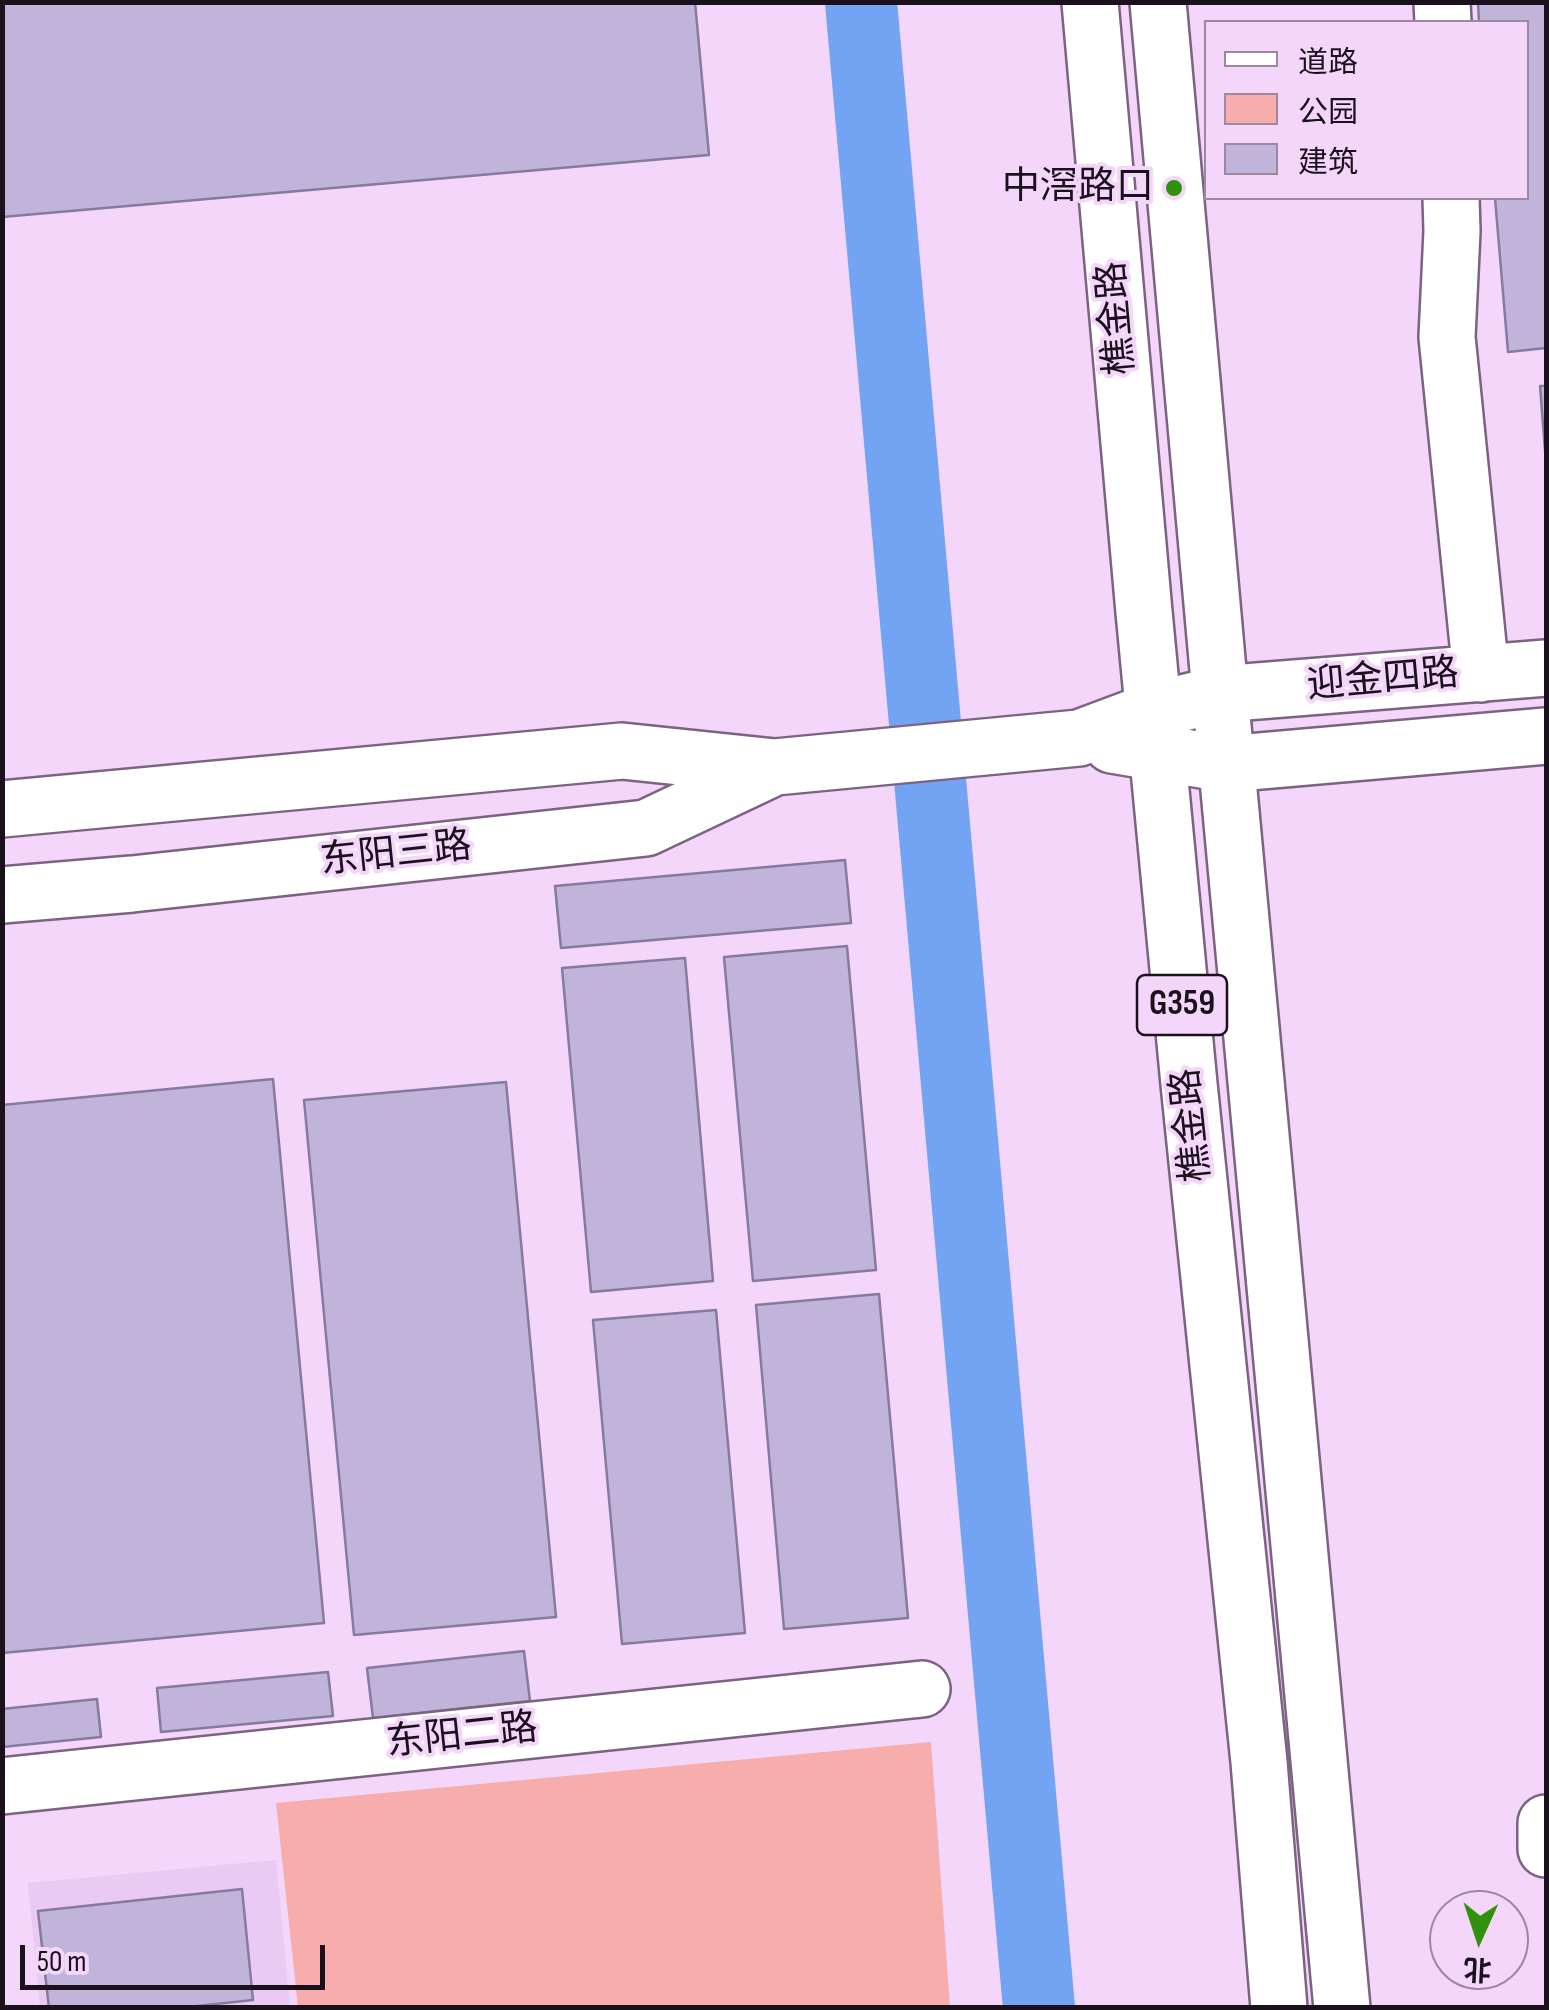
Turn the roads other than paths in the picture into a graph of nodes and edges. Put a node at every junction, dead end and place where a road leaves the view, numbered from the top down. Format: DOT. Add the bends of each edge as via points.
graph roads {
  1 [pos="1090,2"];
  2 [pos="1158,2"];
  3 [pos="1451,200"];
  4 [pos="1546,668"];
  5 [pos="1481,674"];
  6 [pos="1220,694"];
  7 [pos="1156,732"];
  8 [pos="1546,736"];
  9 [pos="1226,764"];
  10 [pos="775,767"];
  11 [pos="2,809"];
  12 [pos="2,894"];
  13 [pos="922,1688"];
  14 [pos="2,1786"];
  15 [pos="1546,1823"];
  16 [pos="1546,1848"];
  17 [pos="1278,2008"];
  18 [pos="1342,2008"];
  1 -- 7 [label="main road, 樵金路 / G359"];
  2 -- 6 [label="main road, 樵金路 / G359"];
  3 -- 5 [label="main road" via="1448,337"];
  4 -- 5 [label="main road, 迎金四路"];
  5 -- 6 [label="main road, 迎金四路"];
  6 -- 7 [label="main road, 迎金四路"];
  6 -- 9 [label="main road, 樵金路 / G359"];
  7 -- 9 [label="main road, 迎金四路"];
  7 -- 10 [label="main road, 东阳三路"];
  7 -- 17 [label="main road, 樵金路 / G359"];
  8 -- 9 [label="main road, 迎金四路"];
  9 -- 18 [label="main road, 樵金路 / G359"];
  10 -- 11 [label="main road, 东阳三路" via="622,752"];
  10 -- 12 [label="main road, 东阳三路" via="646,828"];
  13 -- 14 [label="main road, 东阳二路"];
  15 -- 16 [label="main road"];
}
